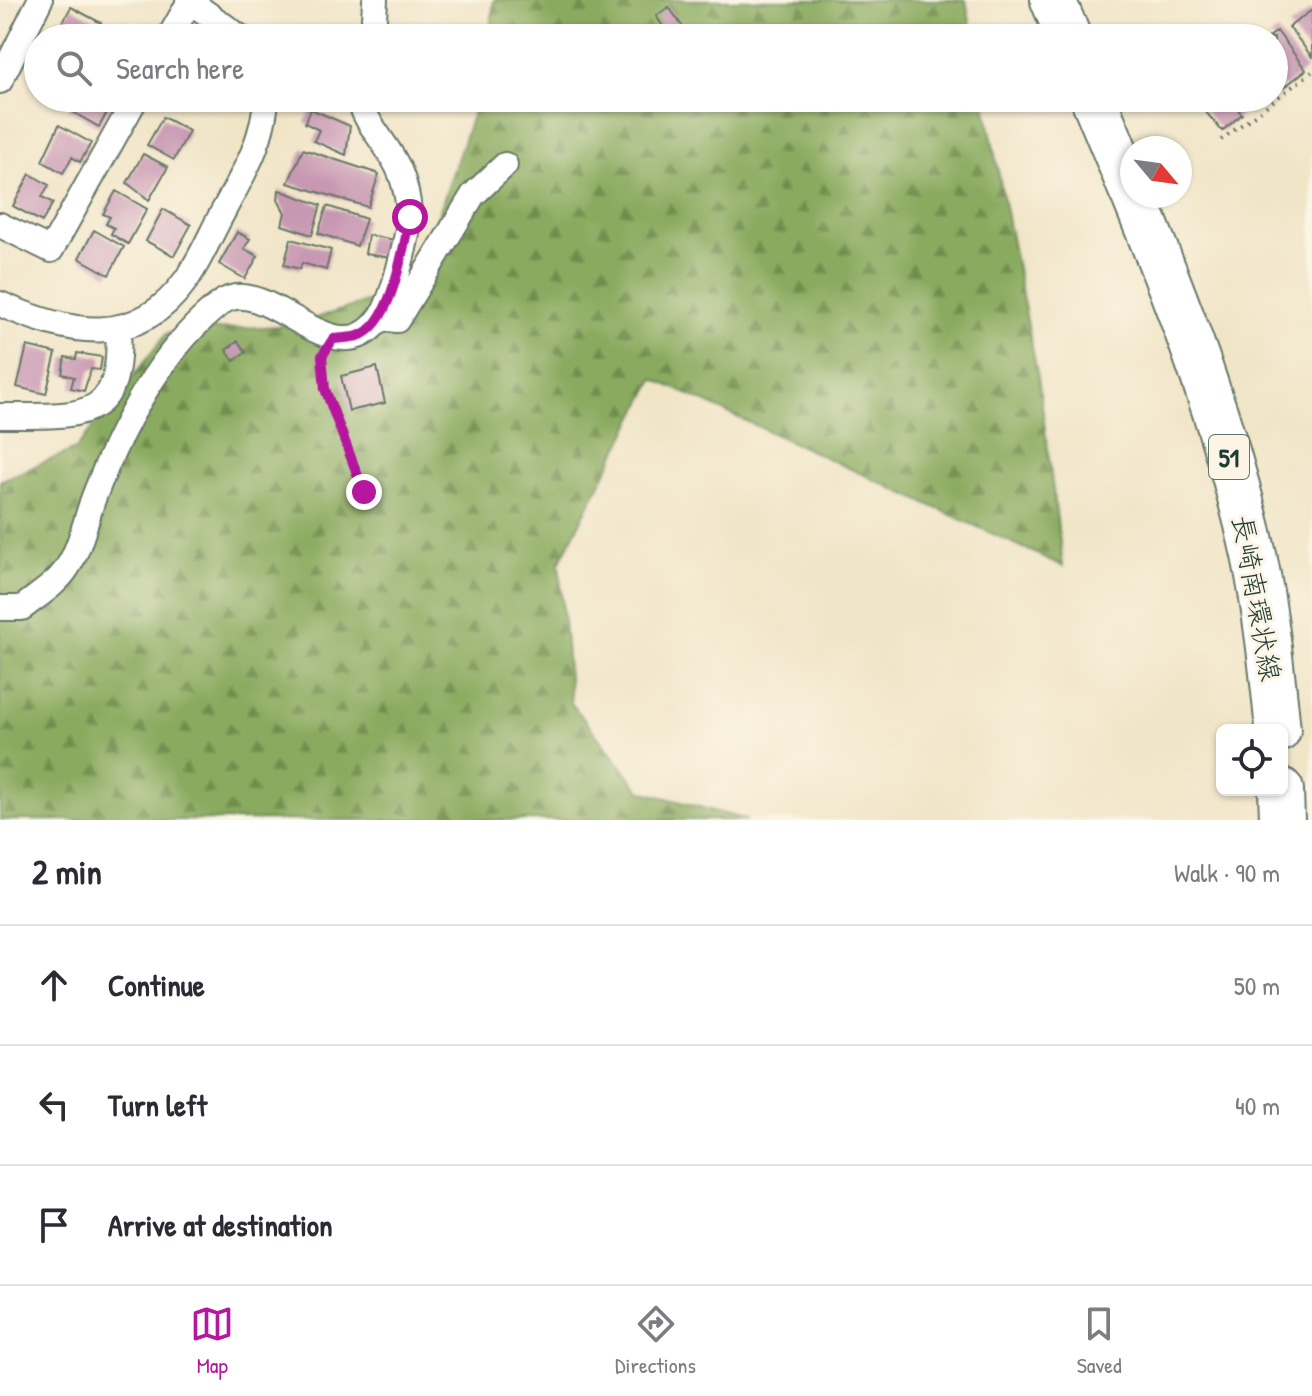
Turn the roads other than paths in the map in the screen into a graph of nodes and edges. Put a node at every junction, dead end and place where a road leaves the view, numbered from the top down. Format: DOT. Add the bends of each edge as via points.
graph roads {
  1 [pos="40,0"];
  2 [pos="189,0"];
  3 [pos="375,0"];
  4 [pos="1053,0"];
  5 [pos="1063,0"];
  6 [pos="28,24"];
  7 [pos="176,24"];
  8 [pos="222,24"];
  9 [pos="374,24"];
  10 [pos="1064,24"];
  11 [pos="1067,24"];
  12 [pos="24,32"];
  13 [pos="0,81"];
  14 [pos="128,112"];
  15 [pos="263,112"];
  16 [pos="364,112"];
  17 [pos="1099,112"];
  18 [pos="1120,163"];
  19 [pos="505,165"];
  20 [pos="1139,208"];
  21 [pos="0,225"];
  22 [pos="0,304"];
  23 [pos="381,318"];
  24 [pos="118,328"];
  25 [pos="0,416"];
  26 [pos="0,608"];
  27 [pos="1277,724"];
  28 [pos="1281,796"];
  29 [pos="1282,820"];
  1 -- 6 [label="street"];
  2 -- 7 [label="street"];
  2 -- 8 [label="street"];
  3 -- 9 [label="street"];
  4 -- 10 [label="highway"];
  5 -- 11 [label="highway"];
  12 -- 13 [label="street"];
  14 -- 21 [label="street" via="51,250"];
  15 -- 24 [label="street" via="256,151 185,281 155,310"];
  16 -- 23 [label="street" via="401,173 410,217"];
  17 -- 18 [label="highway, 長崎南環状線 / 51"];
  19 -- 23 [label="street" via="473,195 397,320"];
  20 -- 27 [label="highway, 長崎南環状線 / 51" via="1199,361 1230,460 1254,556"];
  22 -- 24 [label="street" via="48,325 95,332"];
  23 -- 26 [label="street" via="361,336 333,339 246,298 224,301 153,378 96,492 68,567 22,608"];
  24 -- 25 [label="street" via="117,381 95,407 76,415"];
  28 -- 29 [label="highway"];
}
